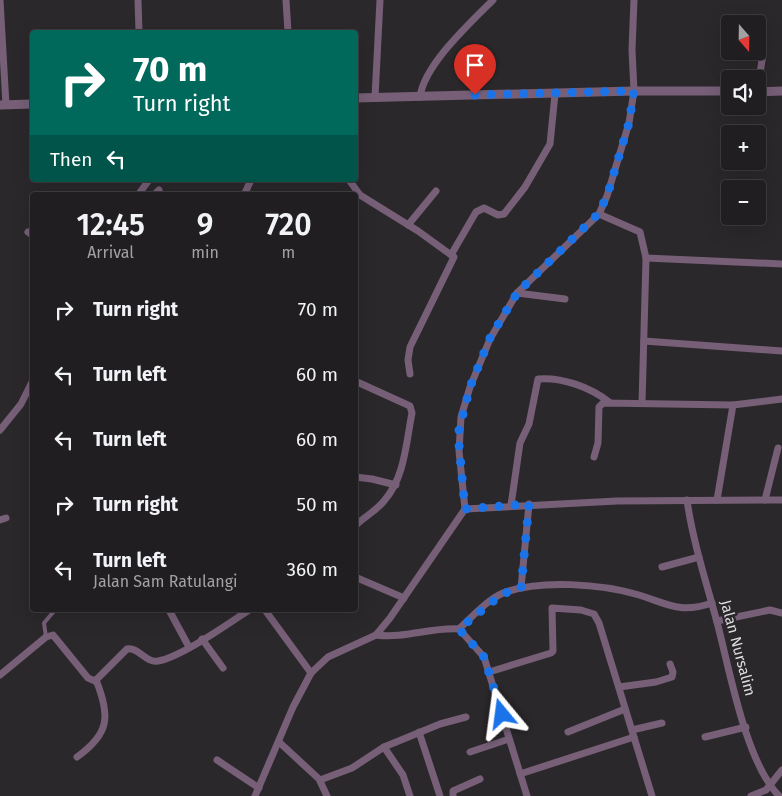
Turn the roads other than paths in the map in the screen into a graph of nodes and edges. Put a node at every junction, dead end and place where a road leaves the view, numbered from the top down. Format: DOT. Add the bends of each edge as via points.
graph roads {
  1 [pos="0,0"];
  2 [pos="138,0"];
  3 [pos="286,0"];
  4 [pos="380,0"];
  5 [pos="493,0"];
  6 [pos="634,0"];
  7 [pos="139,30"];
  8 [pos="288,30"];
  9 [pos="634,91"];
  10 [pos="721,91"];
  11 [pos="766,92"];
  12 [pos="782,92"];
  13 [pos="555,94"];
  14 [pos="376,97"];
  15 [pos="420,97"];
  16 [pos="358,98"];
  17 [pos="30,104"];
  18 [pos="3,105"];
  19 [pos="436,191"];
  20 [pos="358,192"];
  21 [pos="598,214"];
  22 [pos="413,228"];
  23 [pos="451,255"];
  24 [pos="646,258"];
  25 [pos="782,264"];
  26 [pos="517,293"];
  27 [pos="565,299"];
  28 [pos="644,341"];
  29 [pos="782,351"];
  30 [pos="410,374"];
  31 [pos="358,383"];
  32 [pos="30,394"];
  33 [pos="782,398"];
  34 [pos="609,402"];
  35 [pos="642,403"];
  36 [pos="733,405"];
  37 [pos="0,430"];
  38 [pos="778,448"];
  39 [pos="594,457"];
  40 [pos="358,477"];
  41 [pos="396,485"];
  42 [pos="688,500"];
  43 [pos="717,500"];
  44 [pos="765,500"];
  45 [pos="782,500"];
  46 [pos="529,504"];
  47 [pos="511,505"];
  48 [pos="465,509"];
  49 [pos="358,524"];
  50 [pos="699,556"];
  51 [pos="662,567"];
  52 [pos="358,578"];
  53 [pos="521,588"];
  54 [pos="404,598"];
  55 [pos="712,603"];
  56 [pos="53,612"];
  57 [pos="170,612"];
  58 [pos="243,612"];
  59 [pos="266,612"];
  60 [pos="782,613"];
  61 [pos="717,621"];
  62 [pos="459,629"];
  63 [pos="376,635"];
  64 [pos="46,636"];
  65 [pos="202,639"];
  66 [pos="189,647"];
  67 [pos="670,664"];
  68 [pos="223,668"];
  69 [pos="489,672"];
  70 [pos="311,673"];
  71 [pos="0,675"];
  72 [pos="96,680"];
  73 [pos="619,687"];
  74 [pos="625,709"];
  75 [pos="466,717"];
  76 [pos="662,723"];
  77 [pos="746,727"];
  78 [pos="419,732"];
  79 [pos="568,732"];
  80 [pos="633,734"];
  81 [pos="705,737"];
  82 [pos="510,739"];
  83 [pos="279,742"];
  84 [pos="384,747"];
  85 [pos="470,752"];
  86 [pos="77,757"];
  87 [pos="217,760"];
  88 [pos="782,770"];
  89 [pos="520,774"];
  90 [pos="480,779"];
  91 [pos="320,780"];
  92 [pos="770,786"];
  93 [pos="259,788"];
  94 [pos="255,796"];
  95 [pos="328,796"];
  96 [pos="410,796"];
  97 [pos="440,796"];
  98 [pos="453,796"];
  99 [pos="527,796"];
  100 [pos="652,796"];
  101 [pos="751,796"];
  102 [pos="779,796"];
  1 -- 18 [label="street"];
  2 -- 7 [label="street"];
  3 -- 8 [label="street"];
  4 -- 14 [label="street"];
  5 -- 15 [label="street" via="432,67 421,87"];
  6 -- 9 [label="street"];
  9 -- 10 [label="street"];
  9 -- 13 [label="street"];
  9 -- 21 [label="street" via="629,123 607,196"];
  11 -- 12 [label="street"];
  13 -- 15 [label="street"];
  13 -- 23 [label="street" via="550,144 530,180 504,214 498,215 484,208 476,212"];
  14 -- 15 [label="street"];
  14 -- 16 [label="street"];
  17 -- 18 [label="street"];
  19 -- 22 [label="street"];
  20 -- 22 [label="street"];
  21 -- 24 [label="street" via="640,232"];
  21 -- 26 [label="street"];
  22 -- 23 [label="street"];
  23 -- 30 [label="street" via="454,257 410,347"];
  24 -- 25 [label="street"];
  24 -- 28 [label="street"];
  26 -- 27 [label="street"];
  26 -- 48 [label="street" via="490,338 461,417 459,442"];
  28 -- 29 [label="street"];
  28 -- 35 [label="street"];
  31 -- 41 [label="street" via="412,408"];
  32 -- 37 [label="street"];
  33 -- 36 [label="street"];
  34 -- 35 [label="street"];
  34 -- 39 [label="street" via="599,407 598,443"];
  34 -- 47 [label="street" via="579,386 538,379 529,424 520,443"];
  35 -- 36 [label="street"];
  36 -- 43 [label="street"];
  38 -- 44 [label="street"];
  40 -- 41 [label="street"];
  41 -- 49 [label="street" via="378,508"];
  42 -- 43 [label="street"];
  42 -- 46 [label="street"];
  42 -- 50 [label="street, Jalan Nursalim"];
  43 -- 44 [label="street"];
  44 -- 45 [label="street"];
  46 -- 47 [label="street"];
  46 -- 53 [label="street"];
  47 -- 48 [label="street"];
  48 -- 54 [label="street"];
  50 -- 51 [label="street"];
  50 -- 55 [label="street, Jalan Nursalim"];
  52 -- 54 [label="street"];
  53 -- 55 [label="street" via="560,585 605,588 682,609"];
  53 -- 62 [label="street" via="502,594"];
  54 -- 63 [label="street"];
  55 -- 61 [label="street, Jalan Nursalim"];
  56 -- 64 [label="lane" via="44,623"];
  57 -- 66 [label="street"];
  58 -- 65 [label="street"];
  59 -- 70 [label="street"];
  60 -- 61 [label="street" via="770,610"];
  61 -- 77 [label="street, Jalan Nursalim"];
  62 -- 63 [label="street" via="439,628 398,636"];
  62 -- 69 [label="street" via="484,657"];
  63 -- 70 [label="street" via="328,657"];
  64 -- 71 [label="street"];
  64 -- 72 [label="street" via="56,636 88,678"];
  65 -- 66 [label="street"];
  65 -- 68 [label="street"];
  66 -- 72 [label="street" via="155,661 127,649"];
  67 -- 73 [label="street" via="672,677"];
  69 -- 73 [label="street" via="551,654 551,609 573,609 596,616"];
  69 -- 82 [label="street"];
  70 -- 83 [label="street"];
  72 -- 86 [label="street" via="105,714 104,728 90,748"];
  73 -- 74 [label="street"];
  74 -- 79 [label="street"];
  74 -- 80 [label="street"];
  75 -- 78 [label="street"];
  76 -- 80 [label="street"];
  77 -- 81 [label="street"];
  77 -- 92 [label="street, Jalan Nursalim" via="762,773"];
  78 -- 84 [label="street"];
  78 -- 97 [label="street"];
  80 -- 89 [label="street"];
  80 -- 100 [label="street"];
  82 -- 85 [label="street"];
  82 -- 89 [label="street"];
  83 -- 91 [label="street"];
  83 -- 93 [label="street"];
  84 -- 91 [label="street" via="352,768"];
  84 -- 96 [label="street" via="403,775"];
  87 -- 93 [label="street"];
  88 -- 92 [label="street"];
  89 -- 99 [label="street"];
  90 -- 98 [label="street" via="453,791"];
  91 -- 95 [label="street"];
  92 -- 101 [label="street"];
  92 -- 102 [label="street, Jalan Nursalim"];
  93 -- 94 [label="street"];
}
